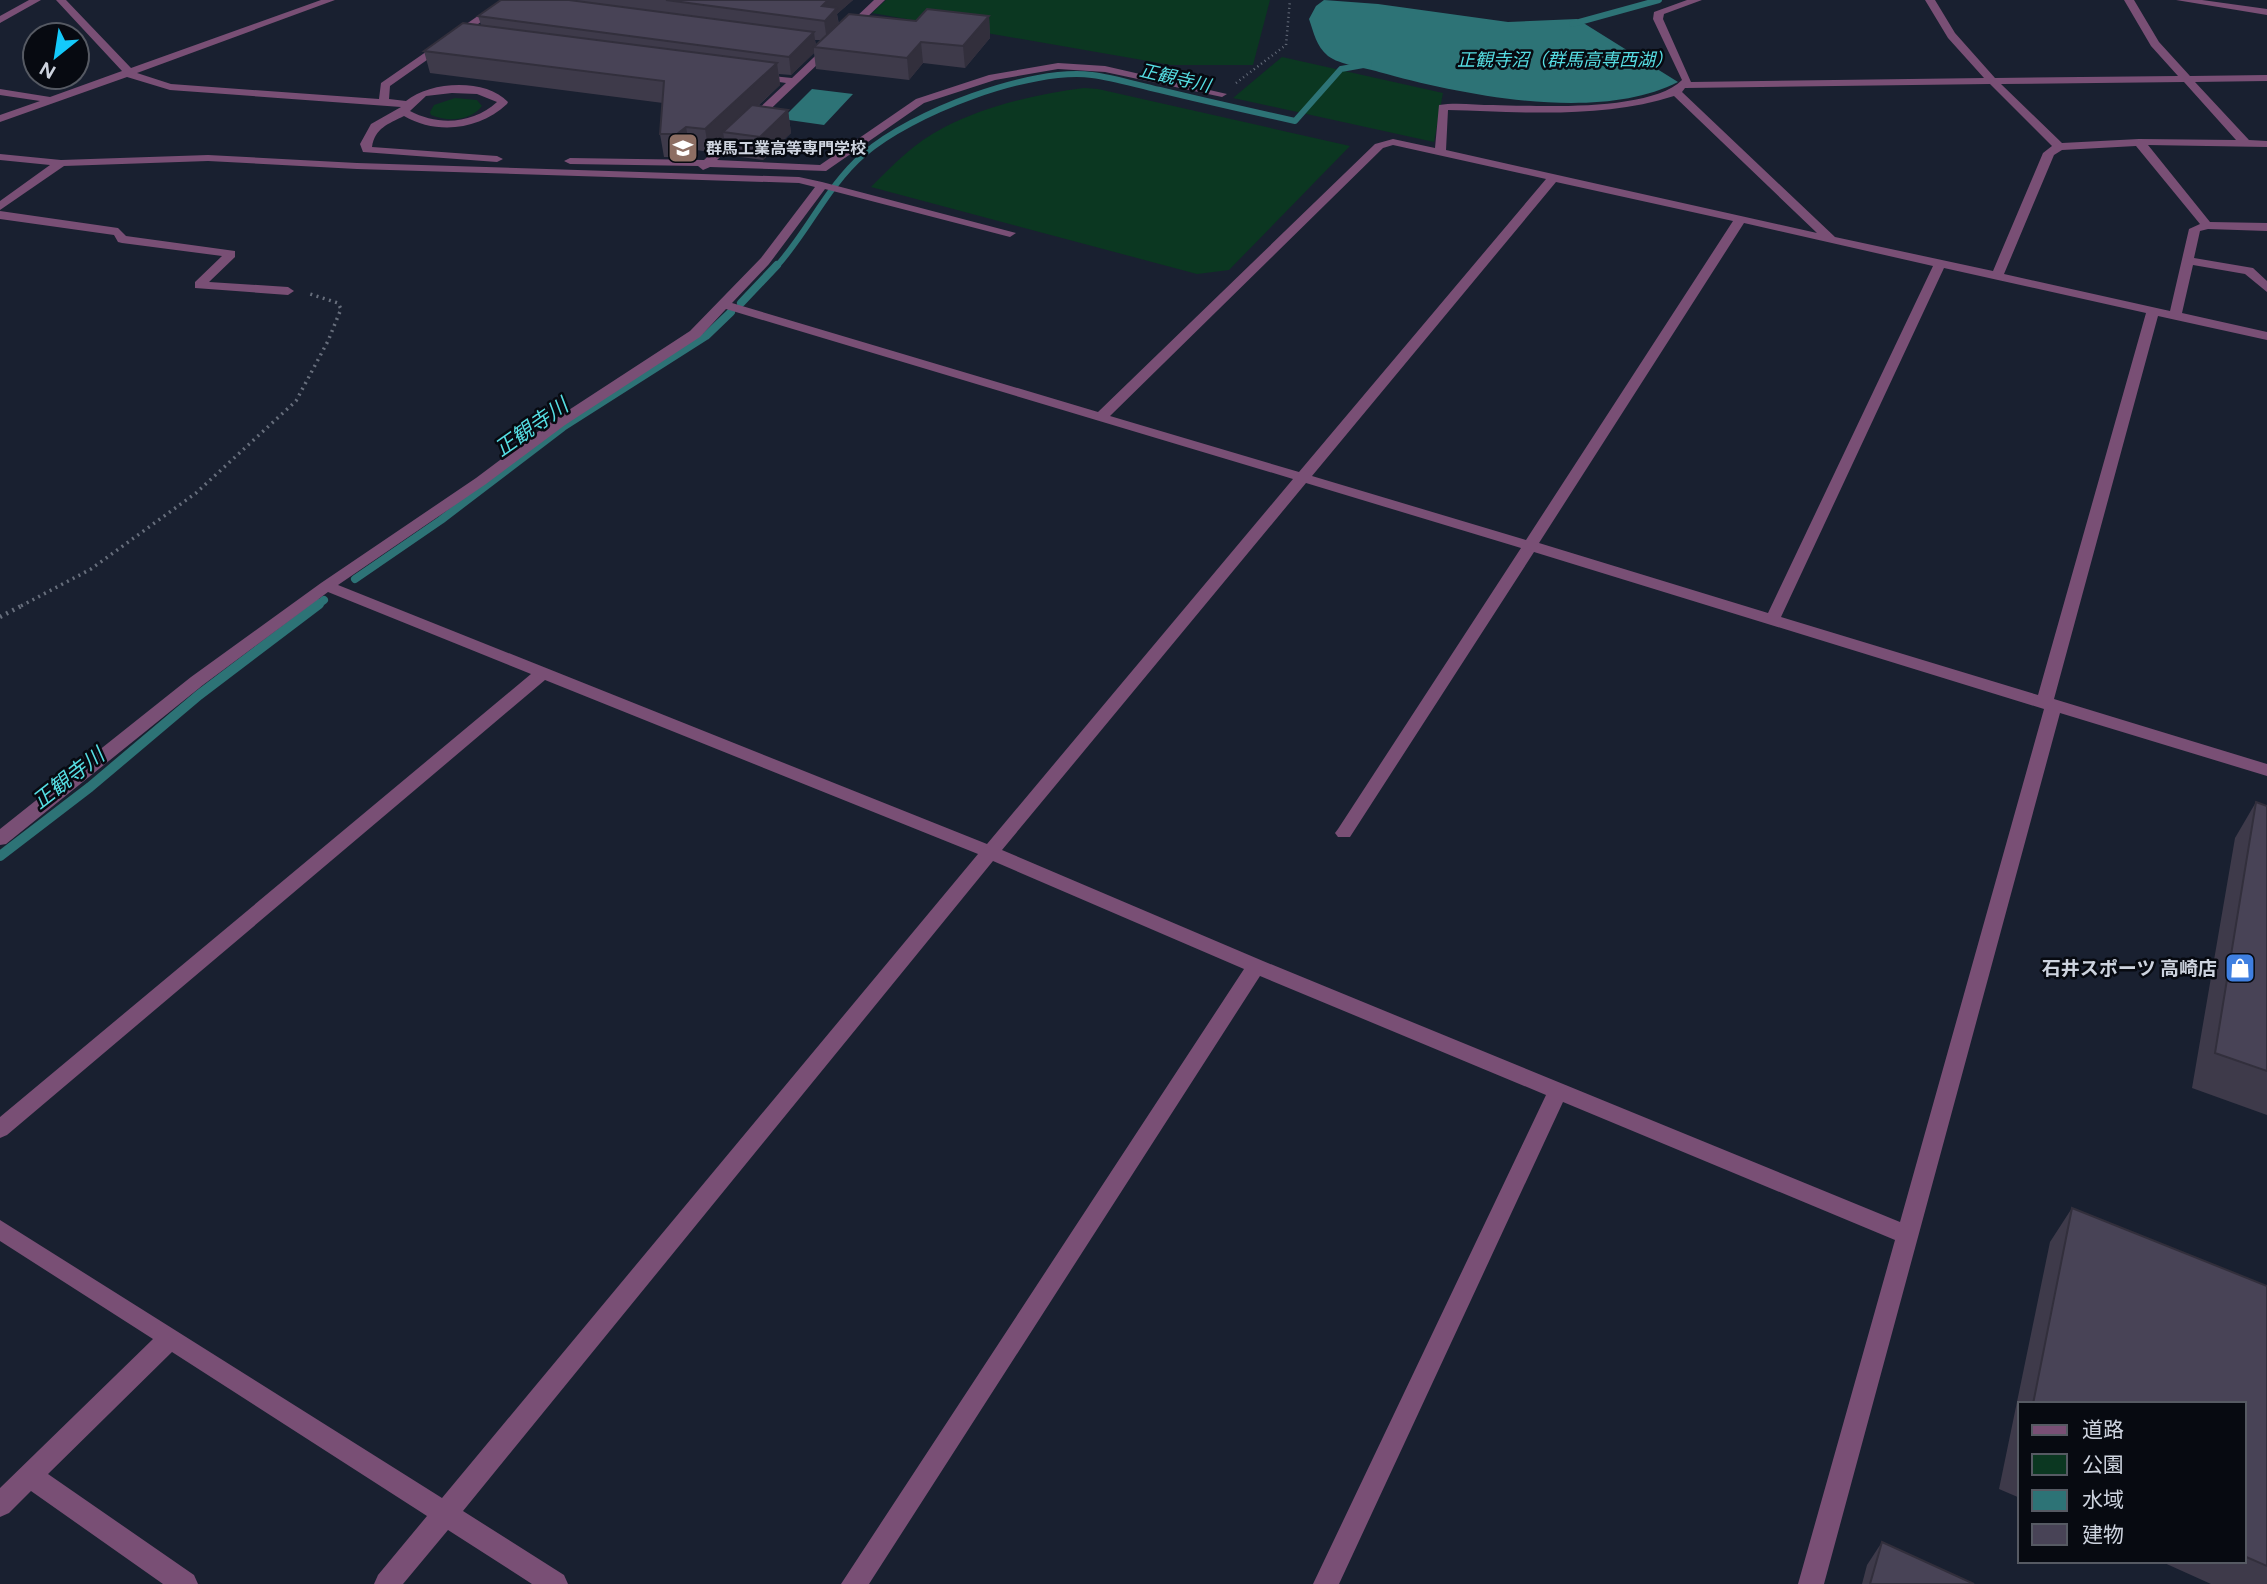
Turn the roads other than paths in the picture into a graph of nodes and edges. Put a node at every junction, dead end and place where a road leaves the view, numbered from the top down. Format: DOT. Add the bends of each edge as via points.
graph roads {
  1 [pos="36,0"];
  2 [pos="61,0"];
  3 [pos="330,0"];
  4 [pos="880,0"];
  5 [pos="1697,0"];
  6 [pos="1930,0"];
  7 [pos="2129,0"];
  8 [pos="2181,0"];
  9 [pos="508,3"];
  10 [pos="2225,3"];
  11 [pos="2267,12"];
  12 [pos="0,20"];
  13 [pos="453,36"];
  14 [pos="466,38"];
  15 [pos="815,45"];
  16 [pos="829,47"];
  17 [pos="130,74"];
  18 [pos="739,74"];
  19 [pos="2267,78"];
  20 [pos="2188,79"];
  21 [pos="794,81"];
  22 [pos="1994,81"];
  23 [pos="1682,89"];
  24 [pos="0,92"];
  25 [pos="1222,94"];
  26 [pos="51,102"];
  27 [pos="384,102"];
  28 [pos="406,108"];
  29 [pos="0,119"];
  30 [pos="2139,142"];
  31 [pos="2245,143"];
  32 [pos="2267,144"];
  33 [pos="2059,147"];
  34 [pos="1440,151"];
  35 [pos="0,157"];
  36 [pos="61,163"];
  37 [pos="707,163"];
  38 [pos="694,177"];
  39 [pos="1553,178"];
  40 [pos="821,185"];
  41 [pos="0,206"];
  42 [pos="0,215"];
  43 [pos="1740,220"];
  44 [pos="2207,225"];
  45 [pos="2267,227"];
  46 [pos="1010,233"];
  47 [pos="1832,241"];
  48 [pos="2188,261"];
  49 [pos="1940,264"];
  50 [pos="1997,277"];
  51 [pos="2267,288"];
  52 [pos="288,291"];
  53 [pos="725,304"];
  54 [pos="2153,310"];
  55 [pos="2175,315"];
  56 [pos="2267,336"];
  57 [pos="1100,418"];
  58 [pos="1304,479"];
  59 [pos="1528,545"];
  60 [pos="326,586"];
  61 [pos="1772,620"];
  62 [pos="541,674"];
  63 [pos="2049,705"];
  64 [pos="2267,770"];
  65 [pos="1344,833"];
  66 [pos="0,839"];
  67 [pos="990,852"];
  68 [pos="1256,966"];
  69 [pos="1558,1090"];
  70 [pos="0,1129"];
  71 [pos="0,1229"];
  72 [pos="1907,1235"];
  73 [pos="170,1338"];
  74 [pos="30,1476"];
  75 [pos="0,1505"];
  76 [pos="445,1514"];
  77 [pos="185,1584"];
  78 [pos="387,1584"];
  79 [pos="555,1584"];
  80 [pos="854,1584"];
  81 [pos="1326,1584"];
  82 [pos="1811,1584"];
  1 -- 12 [label="street"];
  2 -- 17 [label="street"];
  3 -- 17 [label="street"];
  4 -- 16 [label="street"];
  5 -- 23 [label="street" via="1659,12 1658,19 1687,80"];
  6 -- 22 [label="street" via="1935,16"];
  7 -- 20 [label="street" via="2155,44"];
  8 -- 10 [label="street"];
  9 -- 13 [label="street"];
  10 -- 11 [label="street"];
  13 -- 14 [label="street"];
  13 -- 27 [label="street" via="385,85"];
  15 -- 16 [label="street"];
  16 -- 21 [label="street"];
  17 -- 26 [label="street"];
  17 -- 27 [label="street" via="202,91"];
  18 -- 21 [label="street"];
  19 -- 20 [label="street"];
  20 -- 22 [label="street"];
  20 -- 31 [label="street"];
  21 -- 37 [label="street"];
  22 -- 23 [label="street"];
  22 -- 33 [label="street"];
  23 -- 34 [label="street" via="1665,98 1599,108 1443,107"];
  23 -- 47 [label="street"];
  24 -- 26 [label="street"];
  25 -- 37 [label="street" via="1093,67 1048,67 920,101 822,169"];
  26 -- 29 [label="street"];
  27 -- 28 [label="street"];
  28 -- 28 [label="street" via="423,94 454,90 482,91 503,102 495,111 461,123 414,119"];
  28 -- 37 [label="street" via="375,127 367,150 552,161"];
  30 -- 31 [label="street"];
  30 -- 33 [label="street"];
  30 -- 44 [label="street"];
  31 -- 32 [label="street"];
  33 -- 50 [label="street" via="2049,153"];
  34 -- 39 [label="street"];
  34 -- 57 [label="street" via="1393,142 1379,146"];
  35 -- 36 [label="street"];
  36 -- 38 [label="street" via="208,158"];
  36 -- 41 [label="street"];
  37 -- 38 [label="street"];
  38 -- 40 [label="street" via="799,180"];
  39 -- 43 [label="street"];
  39 -- 58 [label="street"];
  40 -- 46 [label="street"];
  40 -- 53 [label="street" via="765,261"];
  42 -- 52 [label="street" via="232,254 198,285"];
  43 -- 47 [label="street"];
  43 -- 59 [label="street"];
  44 -- 45 [label="street"];
  44 -- 48 [label="street" via="2195,229"];
  47 -- 49 [label="street"];
  48 -- 51 [label="street" via="2249,271"];
  48 -- 55 [label="street"];
  49 -- 50 [label="street"];
  49 -- 61 [label="street"];
  50 -- 54 [label="street"];
  53 -- 57 [label="street"];
  53 -- 60 [label="street" via="695,334"];
  54 -- 55 [label="street"];
  54 -- 63 [label="street"];
  55 -- 56 [label="street"];
  57 -- 58 [label="street"];
  58 -- 59 [label="street"];
  58 -- 67 [label="street"];
  59 -- 61 [label="street"];
  59 -- 65 [label="street"];
  60 -- 62 [label="street"];
  60 -- 66 [label="street" via="197,681"];
  61 -- 63 [label="street"];
  62 -- 67 [label="street"];
  62 -- 70 [label="street"];
  63 -- 64 [label="street"];
  63 -- 72 [label="street"];
  67 -- 68 [label="street"];
  67 -- 76 [label="street"];
  68 -- 69 [label="street"];
  68 -- 80 [label="street"];
  69 -- 72 [label="street"];
  69 -- 81 [label="street"];
  71 -- 73 [label="street"];
  72 -- 82 [label="street"];
  73 -- 74 [label="street"];
  73 -- 76 [label="street"];
  74 -- 75 [label="street"];
  74 -- 77 [label="street"];
  76 -- 78 [label="street"];
  76 -- 79 [label="street"];
}
